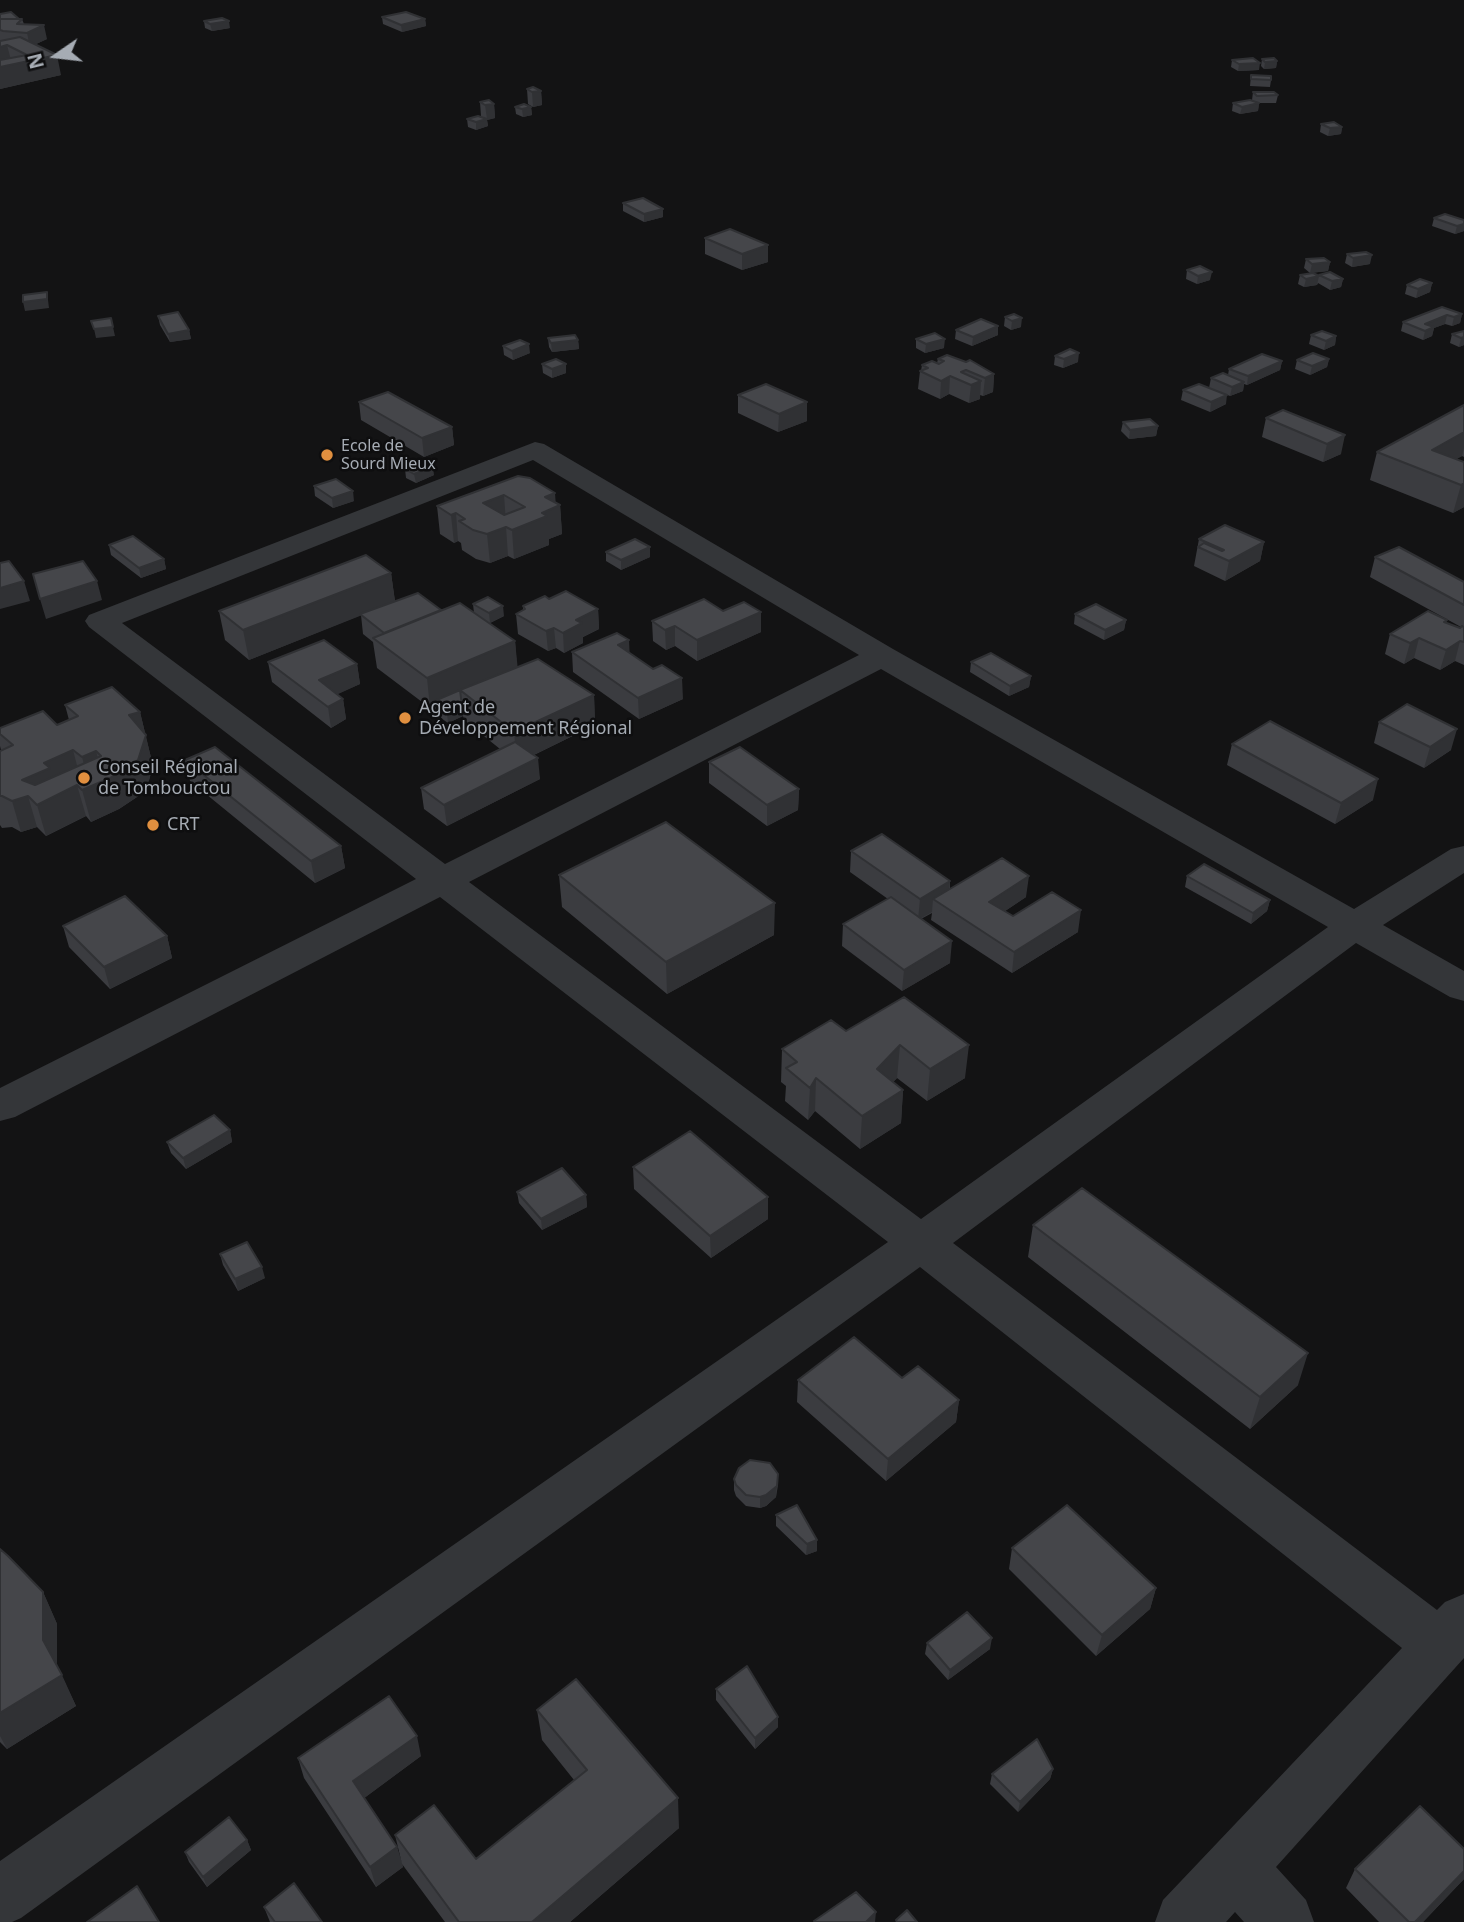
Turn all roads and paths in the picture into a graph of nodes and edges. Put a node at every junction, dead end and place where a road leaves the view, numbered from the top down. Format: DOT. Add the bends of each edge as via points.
graph roads {
  1 [pos="882,656"];
  2 [pos="1464,857"];
  3 [pos="439,880"];
  4 [pos="1356,925"];
  5 [pos="1464,988"];
  6 [pos="0,1106"];
  7 [pos="921,1243"];
  8 [pos="1452,1632"];
  9 [pos="1236,1867"];
  10 [pos="0,1897"];
  11 [pos="1185,1922"];
  12 [pos="1284,1922"];
  1 -- 3 [label="street"];
  1 -- 3 [label="street" via="535,450 100,621"];
  1 -- 4 [label="street"];
  2 -- 4 [label="street"];
  3 -- 6 [label="street"];
  3 -- 7 [label="street"];
  4 -- 5 [label="street"];
  4 -- 7 [label="street"];
  7 -- 8 [label="street"];
  7 -- 10 [label="street"];
  8 -- 9 [label="street"];
  9 -- 11 [label="street"];
  9 -- 12 [label="street"];
}
